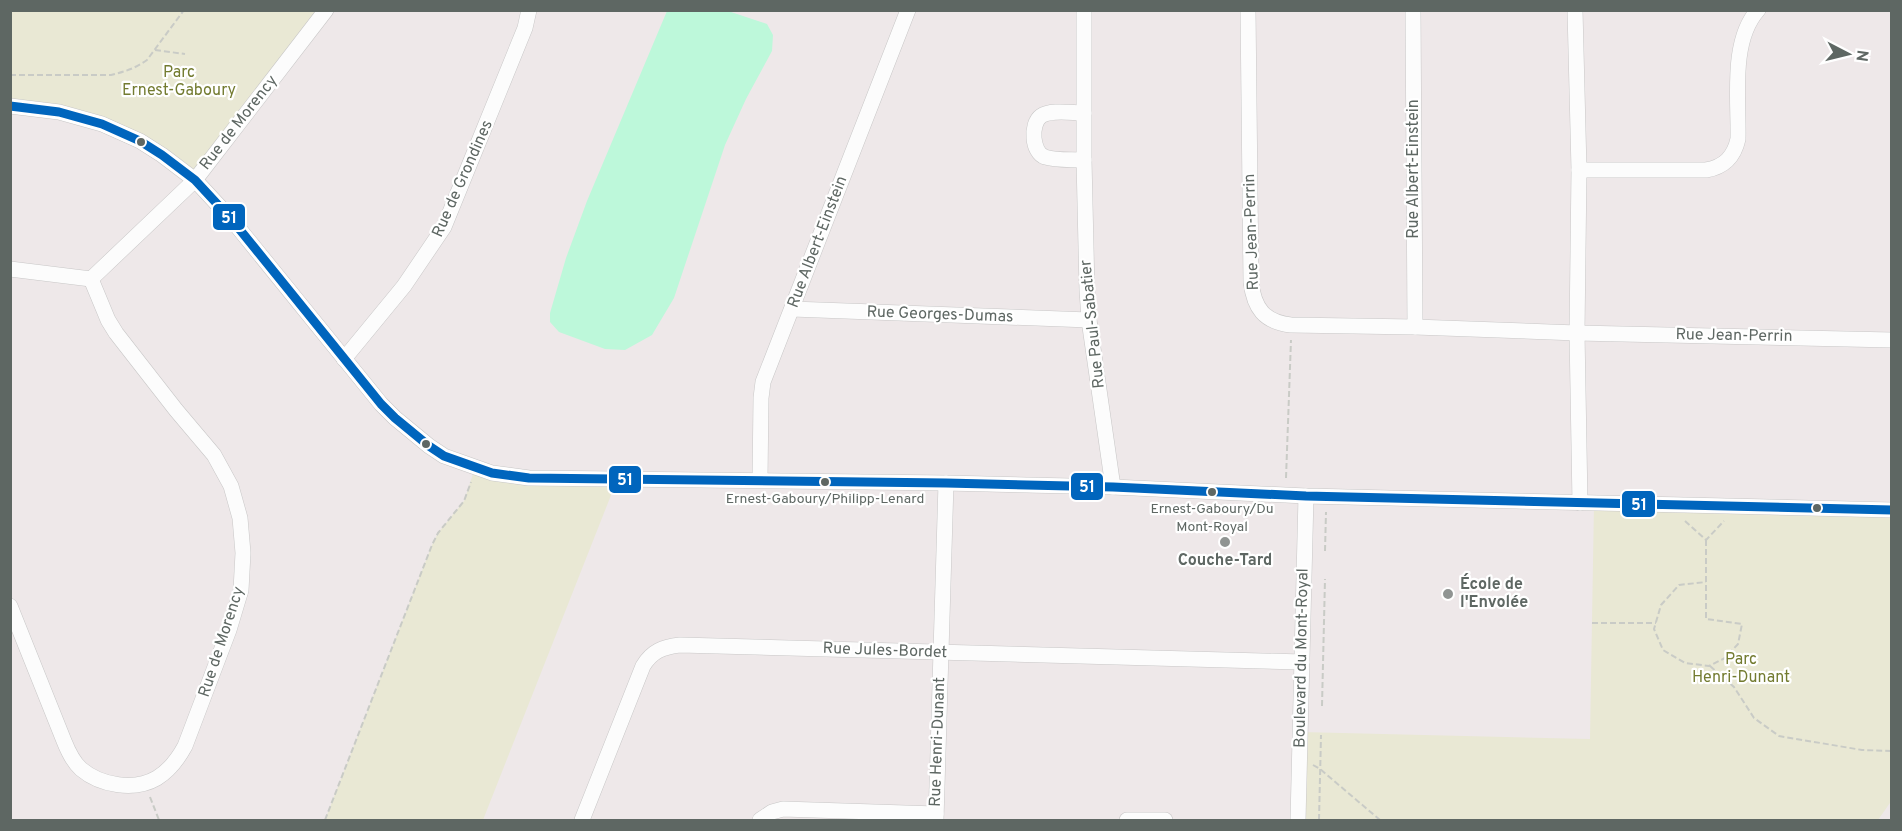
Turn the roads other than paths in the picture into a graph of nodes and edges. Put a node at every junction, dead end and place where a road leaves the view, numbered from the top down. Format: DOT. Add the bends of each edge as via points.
graph roads {
  1 [pos="326,10"];
  2 [pos="529,10"];
  3 [pos="908,10"];
  4 [pos="1084,10"];
  5 [pos="1248,10"];
  6 [pos="1413,10"];
  7 [pos="1575,10"];
  8 [pos="1758,10"];
  9 [pos="10,106"];
  10 [pos="1084,113"];
  11 [pos="1084,160"];
  12 [pos="1579,170"];
  13 [pos="195,180"];
  14 [pos="10,269"];
  15 [pos="91,279"];
  16 [pos="792,309"];
  17 [pos="1089,320"];
  18 [pos="1414,327"];
  19 [pos="1577,333"];
  20 [pos="1892,340"];
  21 [pos="344,359"];
  22 [pos="760,480"];
  23 [pos="946,483"];
  24 [pos="1113,487"];
  25 [pos="1306,496"];
  26 [pos="1580,502"];
  27 [pos="1892,510"];
  28 [pos="10,606"];
  29 [pos="941,652"];
  30 [pos="1302,662"];
  31 [pos="936,817"];
  32 [pos="582,820"];
  33 [pos="760,820"];
  34 [pos="1127,820"];
  35 [pos="1165,820"];
  36 [pos="1299,820"];
  1 -- 13 [label="street, Rue de Morency"];
  2 -- 21 [label="street, Rue de Grondines" via="444,227 404,286"];
  3 -- 16 [label="street, Rue Albert-Einstein"];
  4 -- 10 [label="street, Rue Paul-Sabatier"];
  5 -- 18 [label="street, Rue Jean-Perrin" via="1251,289 1256,305 1270,320 1280,324"];
  6 -- 18 [label="street, Rue Albert-Einstein"];
  7 -- 12 [label="street"];
  8 -- 12 [label="street" via="1740,46 1738,139 1724,164 1706,170"];
  9 -- 13 [label="street" via="59,112 102,124 140,141"];
  10 -- 11 [label="street, Rue Paul-Sabatier"];
  10 -- 11 [label="street" via="1046,114 1040,116 1034,127 1040,154"];
  11 -- 17 [label="street, Rue Paul-Sabatier"];
  12 -- 19 [label="street"];
  13 -- 15 [label="street, Rue de Morency"];
  13 -- 21 [label="street" via="245,235"];
  14 -- 15 [label="street"];
  15 -- 28 [label="street, Rue de Morency" via="116,333 214,455 231,486 243,534 243,573 237,608 185,746 170,768 157,778 130,785 104,782 81,769 72,759"];
  16 -- 17 [label="street, Rue Georges-Dumas"];
  16 -- 22 [label="street, Rue Albert-Einstein" via="763,382"];
  17 -- 24 [label="street, Rue Paul-Sabatier"];
  18 -- 19 [label="street, Rue Jean-Perrin"];
  19 -- 20 [label="street, Rue Jean-Perrin"];
  19 -- 26 [label="street"];
  21 -- 22 [label="street" via="381,404 411,432 444,456 492,473 529,478"];
  22 -- 23 [label="street"];
  23 -- 24 [label="street"];
  23 -- 29 [label="street, Rue Henri-Dunant"];
  24 -- 25 [label="street"];
  25 -- 26 [label="street"];
  25 -- 30 [label="street, Boulevard du Mont-Royal"];
  26 -- 27 [label="street"];
  29 -- 30 [label="street, Rue Jules-Bordet"];
  29 -- 31 [label="street, Rue Henri-Dunant"];
  29 -- 32 [label="street, Rue Jules-Bordet" via="680,645 657,650 643,666"];
  30 -- 36 [label="street, Boulevard du Mont-Royal"];
  31 -- 33 [label="street" via="783,809"];
  34 -- 35 [label="street"];
}
